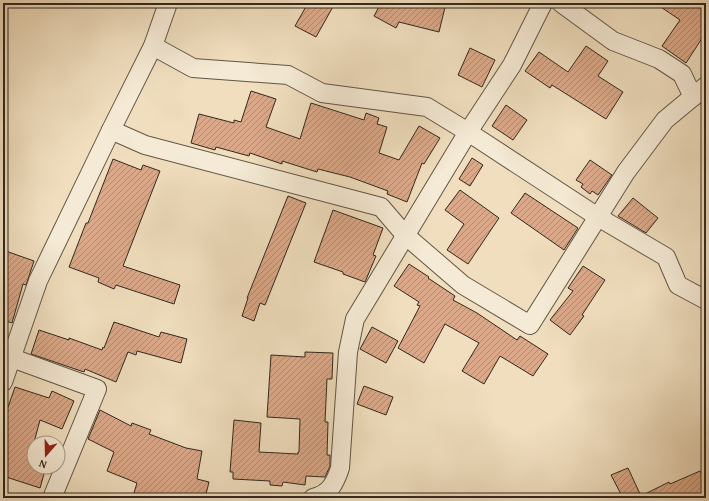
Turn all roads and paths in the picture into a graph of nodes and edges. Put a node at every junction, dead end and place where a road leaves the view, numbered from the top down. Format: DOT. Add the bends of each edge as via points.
graph roads {
  1 [pos="168,3"];
  2 [pos="543,3"];
  3 [pos="561,3"];
  4 [pos="154,46"];
  5 [pos="700,91"];
  6 [pos="111,130"];
  7 [pos="468,132"];
  8 [pos="598,217"];
  9 [pos="405,235"];
  10 [pos="706,300"];
  11 [pos="12,358"];
  12 [pos="3,382"];
  13 [pos="52,498"];
  14 [pos="313,498"];
  1 -- 4 [label="street"];
  2 -- 7 [label="street" via="512,66"];
  3 -- 5 [label="street" via="613,41 659,59 682,74"];
  4 -- 6 [label="street"];
  4 -- 7 [label="street" via="193,68 288,75 322,93 427,107"];
  5 -- 8 [label="street" via="665,120 626,172"];
  6 -- 9 [label="street" via="145,145 381,207"];
  6 -- 11 [label="street" via="38,281"];
  7 -- 8 [label="street"];
  7 -- 9 [label="street"];
  8 -- 9 [label="street" via="530,324 462,284"];
  8 -- 10 [label="street" via="666,257 678,285"];
  9 -- 14 [label="street" via="355,319 348,352 340,468 334,485 321,496"];
  11 -- 12 [label="street"];
  11 -- 13 [label="street" via="97,389"];
}
